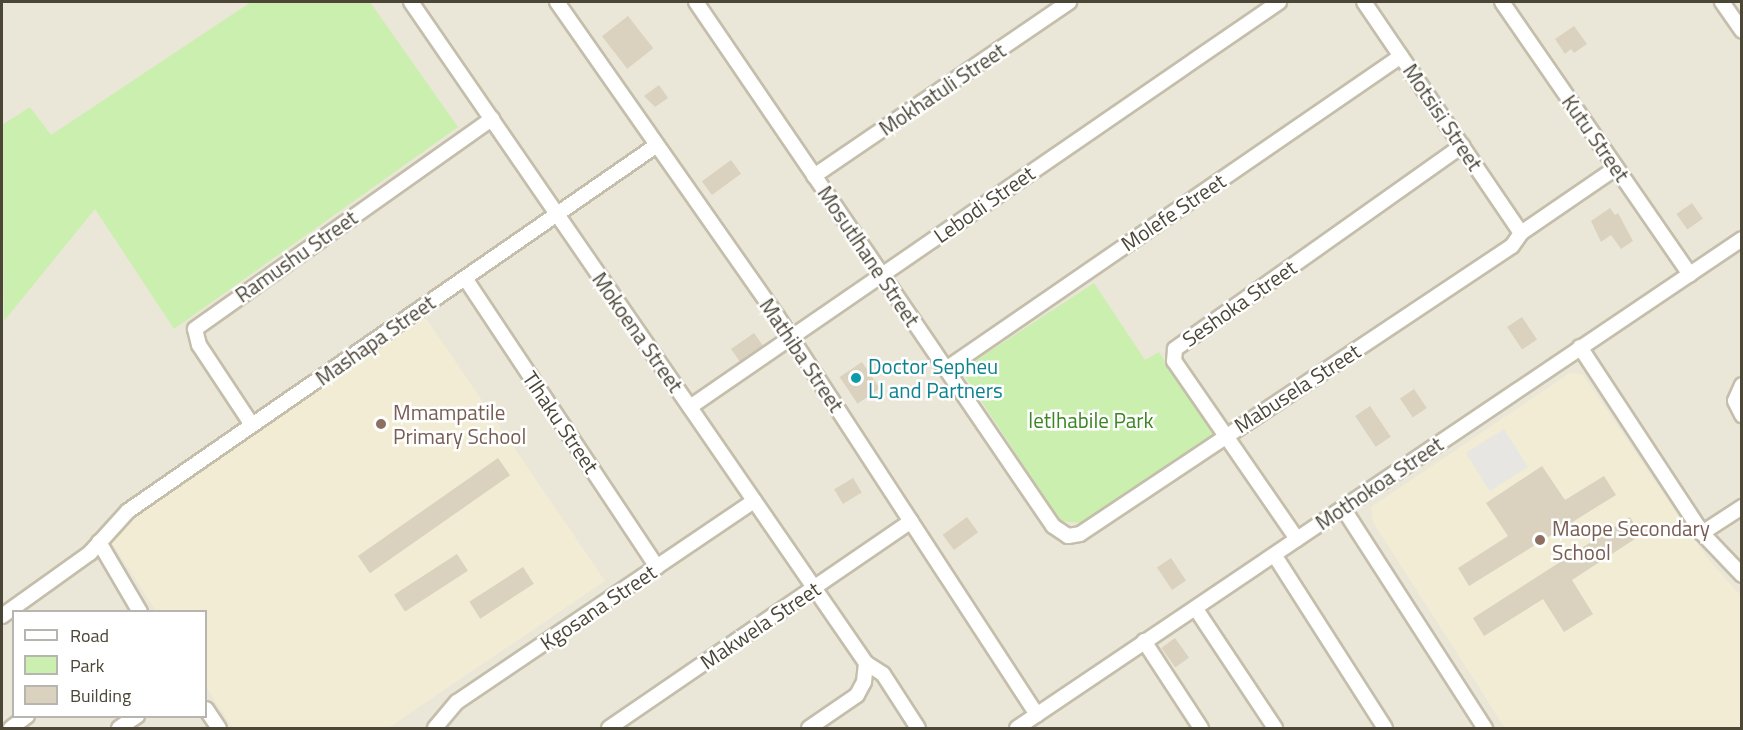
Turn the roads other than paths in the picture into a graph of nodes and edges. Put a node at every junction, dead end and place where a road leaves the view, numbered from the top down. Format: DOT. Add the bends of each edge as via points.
graph roads {
  1 [pos="411,2"];
  2 [pos="557,2"];
  3 [pos="696,2"];
  4 [pos="1069,2"];
  5 [pos="1279,2"];
  6 [pos="1364,2"];
  7 [pos="1502,2"];
  8 [pos="1722,2"];
  9 [pos="1742,31"];
  10 [pos="1401,56"];
  11 [pos="492,119"];
  12 [pos="657,145"];
  13 [pos="1462,146"];
  14 [pos="1616,168"];
  15 [pos="814,176"];
  16 [pos="557,214"];
  17 [pos="1521,233"];
  18 [pos="1742,239"];
  19 [pos="882,275"];
  20 [pos="1690,275"];
  21 [pos="465,278"];
  22 [pos="791,338"];
  23 [pos="1580,347"];
  24 [pos="946,369"];
  25 [pos="1742,385"];
  26 [pos="690,407"];
  27 [pos="1742,415"];
  28 [pos="252,425"];
  29 [pos="1227,435"];
  30 [pos="754,501"];
  31 [pos="1742,507"];
  32 [pos="1343,508"];
  33 [pos="911,521"];
  34 [pos="1702,533"];
  35 [pos="1068,536"];
  36 [pos="1297,539"];
  37 [pos="99,542"];
  38 [pos="1275,556"];
  39 [pos="657,567"];
  40 [pos="1742,574"];
  41 [pos="814,588"];
  42 [pos="1196,609"];
  43 [pos="139,610"];
  44 [pos="2,616"];
  45 [pos="1144,641"];
  46 [pos="866,663"];
  47 [pos="207,711"];
  48 [pos="1037,715"];
  49 [pos="26,718"];
  50 [pos="136,718"];
  51 [pos="447,724"];
  52 [pos="11,729"];
  53 [pos="119,729"];
  54 [pos="219,729"];
  55 [pos="435,729"];
  56 [pos="609,729"];
  57 [pos="810,729"];
  58 [pos="918,729"];
  59 [pos="1017,729"];
  60 [pos="1201,729"];
  61 [pos="1275,729"];
  62 [pos="1385,729"];
  63 [pos="1485,729"];
  1 -- 11 [label="street, Mokoena Street"];
  2 -- 12 [label="street, Mathiba Street"];
  3 -- 15 [label="street, Mosutlhane Street"];
  4 -- 15 [label="street, Mokhatuli Street"];
  5 -- 19 [label="street, Lebodi Street"];
  6 -- 10 [label="street, Motsisi Street"];
  7 -- 14 [label="street, Kutu Street"];
  8 -- 9 [label="street"];
  10 -- 13 [label="street, Motsisi Street"];
  10 -- 24 [label="street, Molefe Street"];
  11 -- 16 [label="street, Mokoena Street"];
  11 -- 28 [label="street, Ramushu Street" via="195,329 199,345"];
  12 -- 16 [label="street, Mashapa Street"];
  12 -- 22 [label="street, Mathiba Street"];
  13 -- 17 [label="street, Motsisi Street"];
  13 -- 29 [label="street, Seshoka Street" via="1174,349 1174,361"];
  14 -- 17 [label="street, Mabusela Street"];
  14 -- 20 [label="street, Kutu Street"];
  15 -- 19 [label="street, Mosutlhane Street"];
  16 -- 21 [label="street, Mashapa Street"];
  16 -- 26 [label="street, Mokoena Street"];
  17 -- 29 [label="street, Mabusela Street" via="1512,246"];
  18 -- 20 [label="street, Mothokoa Street"];
  19 -- 22 [label="street, Lebodi Street"];
  19 -- 24 [label="street, Mosutlhane Street"];
  20 -- 23 [label="street, Mothokoa Street"];
  21 -- 28 [label="street, Mashapa Street"];
  21 -- 39 [label="street, Tlhaku Street"];
  22 -- 26 [label="street, Lebodi Street"];
  22 -- 33 [label="street, Mathiba Street"];
  23 -- 32 [label="street, Mothokoa Street"];
  23 -- 34 [label="street"];
  24 -- 35 [label="street, Mosutlhane Street" via="1053,526"];
  25 -- 27 [label="street" via="1735,401"];
  26 -- 30 [label="street, Mokoena Street"];
  28 -- 37 [label="street, Mashapa Street" via="128,511"];
  29 -- 35 [label="street, Mabusela Street" via="1080,534"];
  29 -- 36 [label="street, Seshoka Street"];
  30 -- 39 [label="street, Kgosana Street"];
  30 -- 41 [label="street, Mokoena Street"];
  31 -- 34 [label="street"];
  32 -- 36 [label="street, Mothokoa Street"];
  32 -- 63 [label="street"];
  33 -- 41 [label="street, Makwela Street"];
  33 -- 48 [label="street, Mathiba Street"];
  34 -- 40 [label="street"];
  36 -- 38 [label="street, Mothokoa Street"];
  37 -- 43 [label="street"];
  37 -- 44 [label="street, Mashapa Street" via="90,553"];
  38 -- 42 [label="street, Mothokoa Street"];
  38 -- 62 [label="street"];
  39 -- 51 [label="street, Kgosana Street" via="457,702"];
  41 -- 46 [label="street, Mokoena Street"];
  41 -- 56 [label="street, Makwela Street"];
  42 -- 45 [label="street, Mothokoa Street"];
  42 -- 61 [label="street"];
  45 -- 48 [label="street, Mothokoa Street"];
  45 -- 60 [label="street"];
  46 -- 57 [label="street" via="864,682 857,695"];
  46 -- 58 [label="street, Mokoena Street" via="883,674"];
  47 -- 54 [label="street"];
  48 -- 59 [label="street, Mothokoa Street"];
  49 -- 52 [label="street"];
  50 -- 53 [label="street"];
  51 -- 55 [label="street, Kgosana Street"];
}
